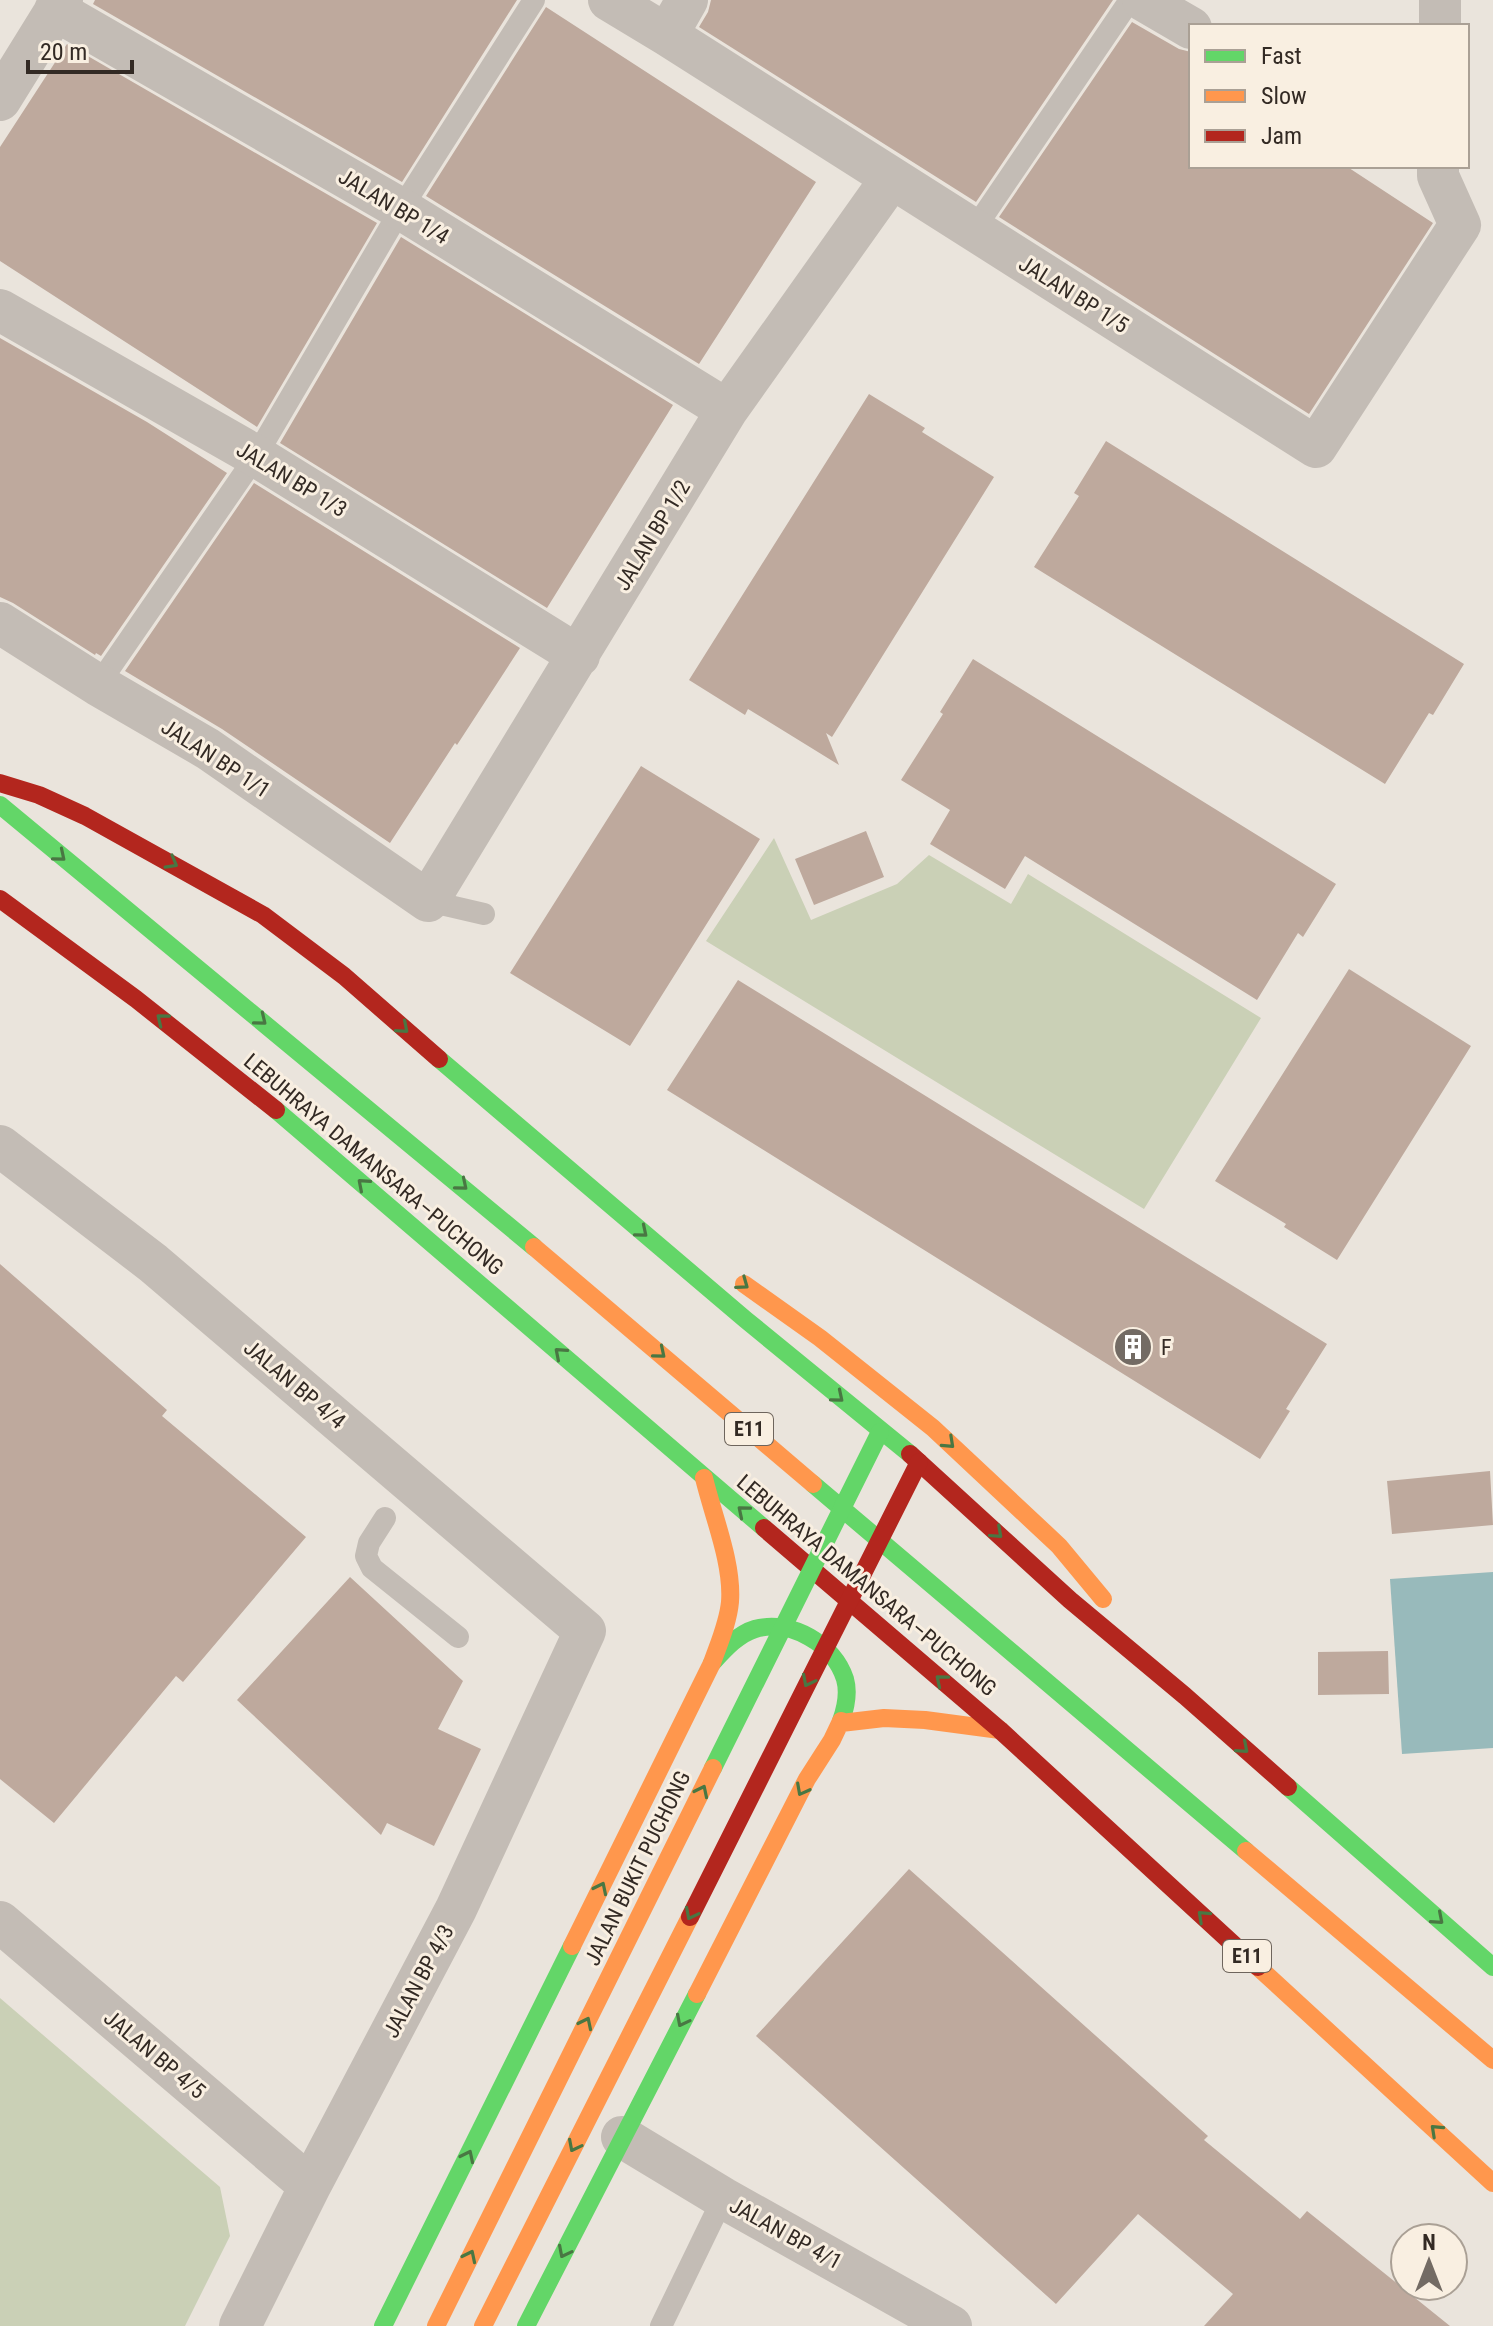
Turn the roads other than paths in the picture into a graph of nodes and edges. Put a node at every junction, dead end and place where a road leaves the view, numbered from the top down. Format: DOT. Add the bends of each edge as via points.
graph roads {
  1 [pos="534,0"];
  2 [pos="609,0"];
  3 [pos="1130,0"];
  4 [pos="1143,0"];
  5 [pos="1440,0"];
  6 [pos="58,5"];
  7 [pos="677,17"];
  8 [pos="1440,24"];
  9 [pos="1189,27"];
  10 [pos="0,100"];
  11 [pos="1432,169"];
  12 [pos="891,179"];
  13 [pos="401,209"];
  14 [pos="973,231"];
  15 [pos="0,310"];
  16 [pos="727,410"];
  17 [pos="256,456"];
  18 [pos="0,623"];
  19 [pos="579,656"];
  20 [pos="98,685"];
  21 [pos="0,783"];
  22 [pos="0,805"];
  23 [pos="0,899"];
  24 [pos="428,901"];
  25 [pos="484,914"];
  26 [pos="475,1091"];
  27 [pos="0,1146"];
  28 [pos="667,1228"];
  29 [pos="730,1274"];
  30 [pos="880,1432"];
  31 [pos="919,1462"];
  32 [pos="704,1478"];
  33 [pos="385,1518"];
  34 [pos="585,1631"];
  35 [pos="458,1637"];
  36 [pos="712,1663"];
  37 [pos="1185,1696"];
  38 [pos="841,1723"];
  39 [pos="1000,1730"];
  40 [pos="0,1922"];
  41 [pos="1493,1967"];
  42 [pos="1493,2060"];
  43 [pos="622,2137"];
  44 [pos="1493,2183"];
  45 [pos="310,2186"];
  46 [pos="723,2198"];
  47 [pos="240,2326"];
  48 [pos="383,2326"];
  49 [pos="436,2326"];
  50 [pos="483,2326"];
  51 [pos="526,2326"];
  52 [pos="661,2326"];
  53 [pos="951,2326"];
  1 -- 13 [label="lane"];
  2 -- 7 [label="street, JALAN BP 1/5"];
  3 -- 14 [label="lane"];
  4 -- 9 [label="street"];
  5 -- 8 [label="street"];
  6 -- 10 [label="street"];
  6 -- 13 [label="street, JALAN BP 1/4"];
  7 -- 12 [label="street, JALAN BP 1/5"];
  11 -- 14 [label="street, JALAN BP 1/5" via="1460,225 1316,447"];
  12 -- 14 [label="street, JALAN BP 1/5"];
  12 -- 16 [label="street, JALAN BP 1/2"];
  13 -- 16 [label="street, JALAN BP 1/4"];
  13 -- 17 [label="lane"];
  15 -- 17 [label="street, JALAN BP 1/3"];
  16 -- 19 [label="street, JALAN BP 1/2"];
  17 -- 19 [label="street, JALAN BP 1/3"];
  17 -- 20 [label="lane"];
  18 -- 20 [label="street, JALAN BP 1/1"];
  19 -- 24 [label="street, JALAN BP 1/2"];
  20 -- 24 [label="street, JALAN BP 1/1" via="208,749"];
  21 -- 26 [label="main road, one-way" via="85,816 263,915 344,976"];
  22 -- 42 [label="main road, LEBUHRAYA DAMANSARA–PUCHONG / E11, one-way" via="431,1160"];
  32 -- 23 [label="main road, LEBUHRAYA DAMANSARA–PUCHONG / E11, one-way" via="307,1135"];
  24 -- 25 [label="lane"];
  26 -- 28 [label="main road"];
  26 -- 30 [label="main road, one-way"];
  27 -- 34 [label="street, JALAN BP 4/4" via="153,1263"];
  29 -- 37 [label="main road, one-way" via="933,1428 1059,1546"];
  30 -- 31 [label="main road"];
  49 -- 30 [label="main road, JALAN BUKIT PUCHONG, one-way, bridge"];
  31 -- 37 [label="main road, one-way"];
  31 -- 50 [label="main road, one-way, bridge"];
  32 -- 36 [label="main road" via="730,1597"];
  39 -- 32 [label="main road, LEBUHRAYA DAMANSARA–PUCHONG / E11, one-way"];
  33 -- 35 [label="lane" via="369,1543 366,1556 372,1568"];
  34 -- 45 [label="street, JALAN BP 4/3" via="456,1909"];
  36 -- 38 [label="main road" via="734,1640 754,1629 778,1625 795,1631 833,1655 843,1671 847,1696"];
  48 -- 36 [label="main road, one-way"];
  37 -- 41 [label="main road, one-way"];
  38 -- 39 [label="main road" via="898,1718"];
  38 -- 43 [label="main road, one-way"];
  44 -- 39 [label="main road, LEBUHRAYA DAMANSARA–PUCHONG / E11, one-way"];
  40 -- 45 [label="street, JALAN BP 4/5"];
  43 -- 46 [label="street, JALAN BP 4/1"];
  43 -- 51 [label="main road, one-way"];
  45 -- 47 [label="street, JALAN BP 4/3"];
  46 -- 52 [label="lane"];
  46 -- 53 [label="street, JALAN BP 4/1"];
}
